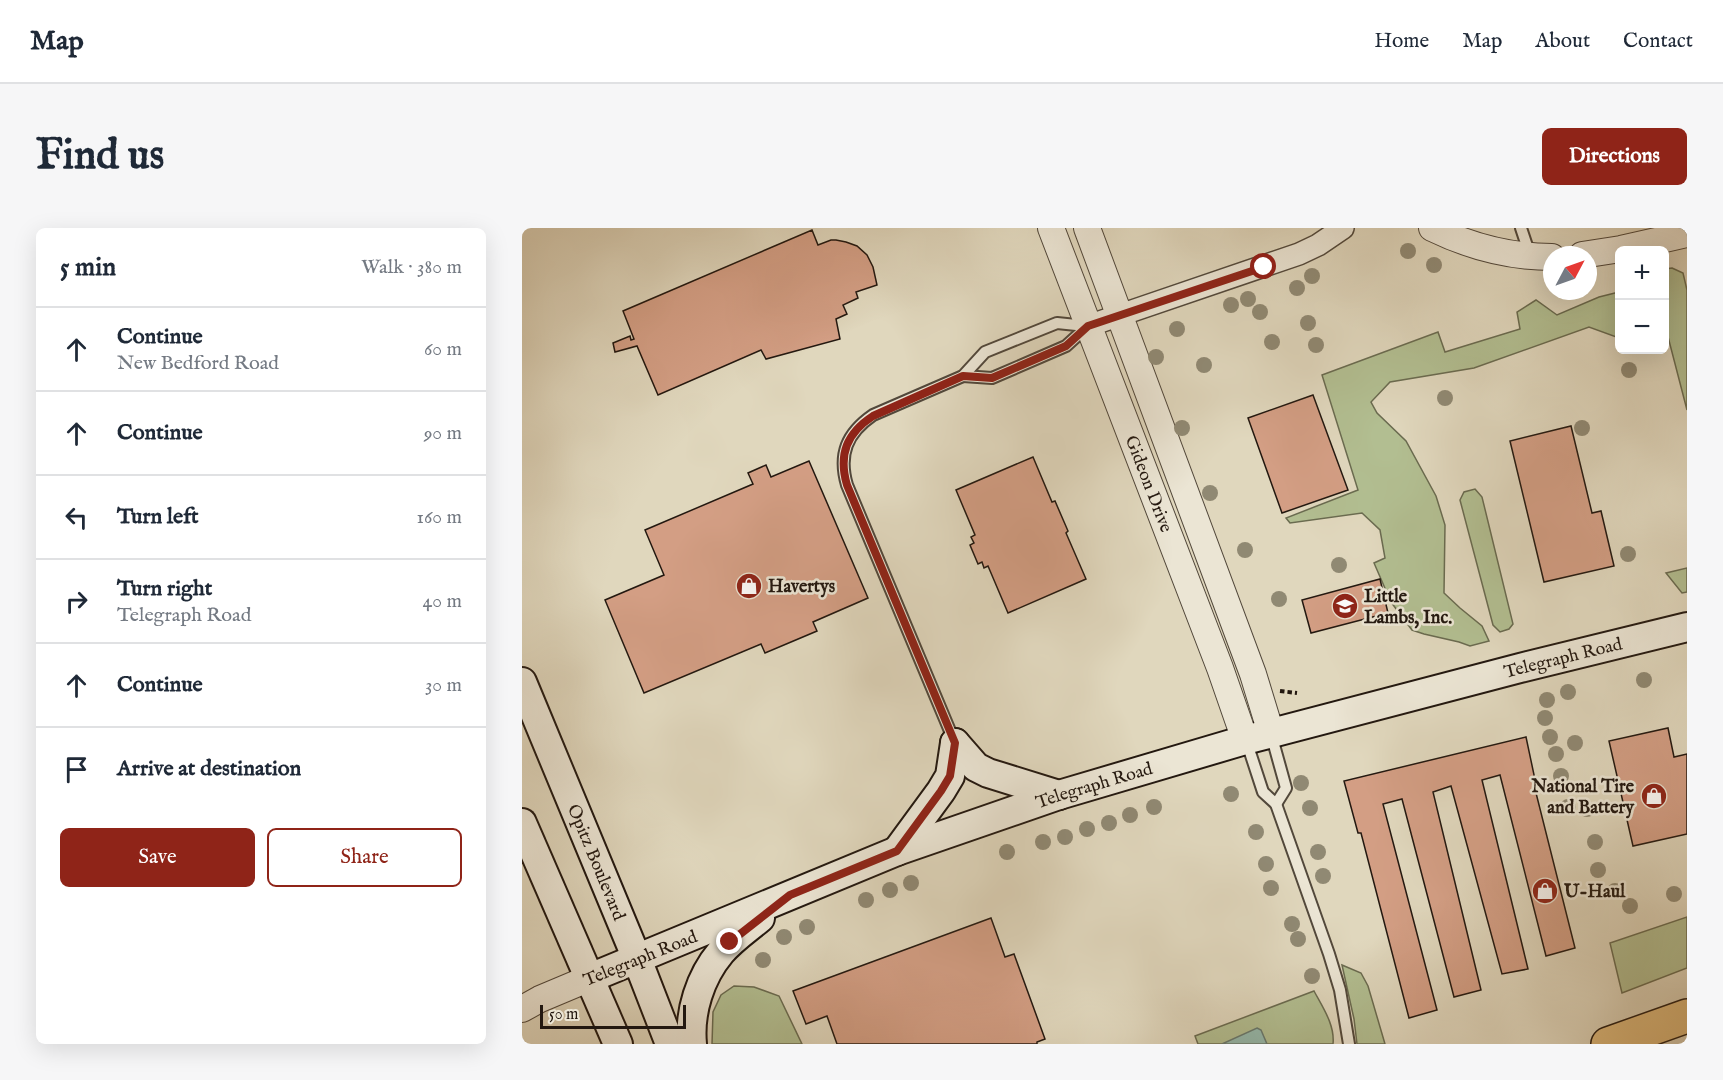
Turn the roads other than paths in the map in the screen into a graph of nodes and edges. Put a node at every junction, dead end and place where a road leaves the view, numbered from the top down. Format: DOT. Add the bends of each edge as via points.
graph roads {
  1 [pos="1051,228"];
  2 [pos="1087,228"];
  3 [pos="1343,228"];
  4 [pos="1432,228"];
  5 [pos="1521,228"];
  6 [pos="1687,234"];
  7 [pos="1597,253"];
  8 [pos="1541,256"];
  9 [pos="1120,316"];
  10 [pos="1088,326"];
  11 [pos="963,376"];
  12 [pos="1687,627"];
  13 [pos="522,682"];
  14 [pos="1258,737"];
  15 [pos="955,743"];
  16 [pos="1059,795"];
  17 [pos="1276,804"];
  18 [pos="522,823"];
  19 [pos="897,851"];
  20 [pos="790,895"];
  21 [pos="638,959"];
  22 [pos="590,978"];
  23 [pos="522,1009"];
  24 [pos="1687,1016"];
  25 [pos="1687,1039"];
  26 [pos="618,1044"];
  27 [pos="670,1044"];
  28 [pos="692,1044"];
  29 [pos="1349,1044"];
  30 [pos="1608,1044"];
  31 [pos="1675,1044"];
  1 -- 10 [label="street, Gideon Drive"];
  2 -- 9 [label="street, Gideon Drive"];
  3 -- 9 [label="street" via="1299,254"];
  4 -- 8 [label="street" via="1469,243"];
  5 -- 8 [label="lane"];
  6 -- 7 [label="street"];
  9 -- 10 [label="street"];
  9 -- 14 [label="street, Gideon Drive" via="1249,663"];
  10 -- 11 [label="lane" via="1066,346 992,378"];
  10 -- 11 [label="lane" via="1057,323 985,352"];
  10 -- 14 [label="street, Gideon Drive" via="1216,657"];
  11 -- 15 [label="lane" via="860,424 843,457 847,485"];
  12 -- 14 [label="main road, Telegraph Road"];
  13 -- 21 [label="main road, Opitz Boulevard"];
  14 -- 16 [label="main road, Telegraph Road"];
  14 -- 17 [label="lane" via="1263,792"];
  14 -- 17 [label="lane" via="1286,788"];
  15 -- 16 [label="main road" via="976,767 988,773"];
  15 -- 19 [label="main road" via="950,776"];
  16 -- 19 [label="main road, Telegraph Road"];
  17 -- 29 [label="lane" via="1340,990"];
  18 -- 22 [label="main road"];
  19 -- 20 [label="main road, Telegraph Road"];
  20 -- 21 [label="main road, Telegraph Road"];
  20 -- 28 [label="main road" via="730,942 713,963 697,997"];
  21 -- 22 [label="main road, Telegraph Road"];
  21 -- 27 [label="main road, Opitz Boulevard"];
  22 -- 23 [label="street, Telegraph Road"];
  22 -- 26 [label="main road"];
  24 -- 30 [label="highway"];
  25 -- 31 [label="highway"];
}
